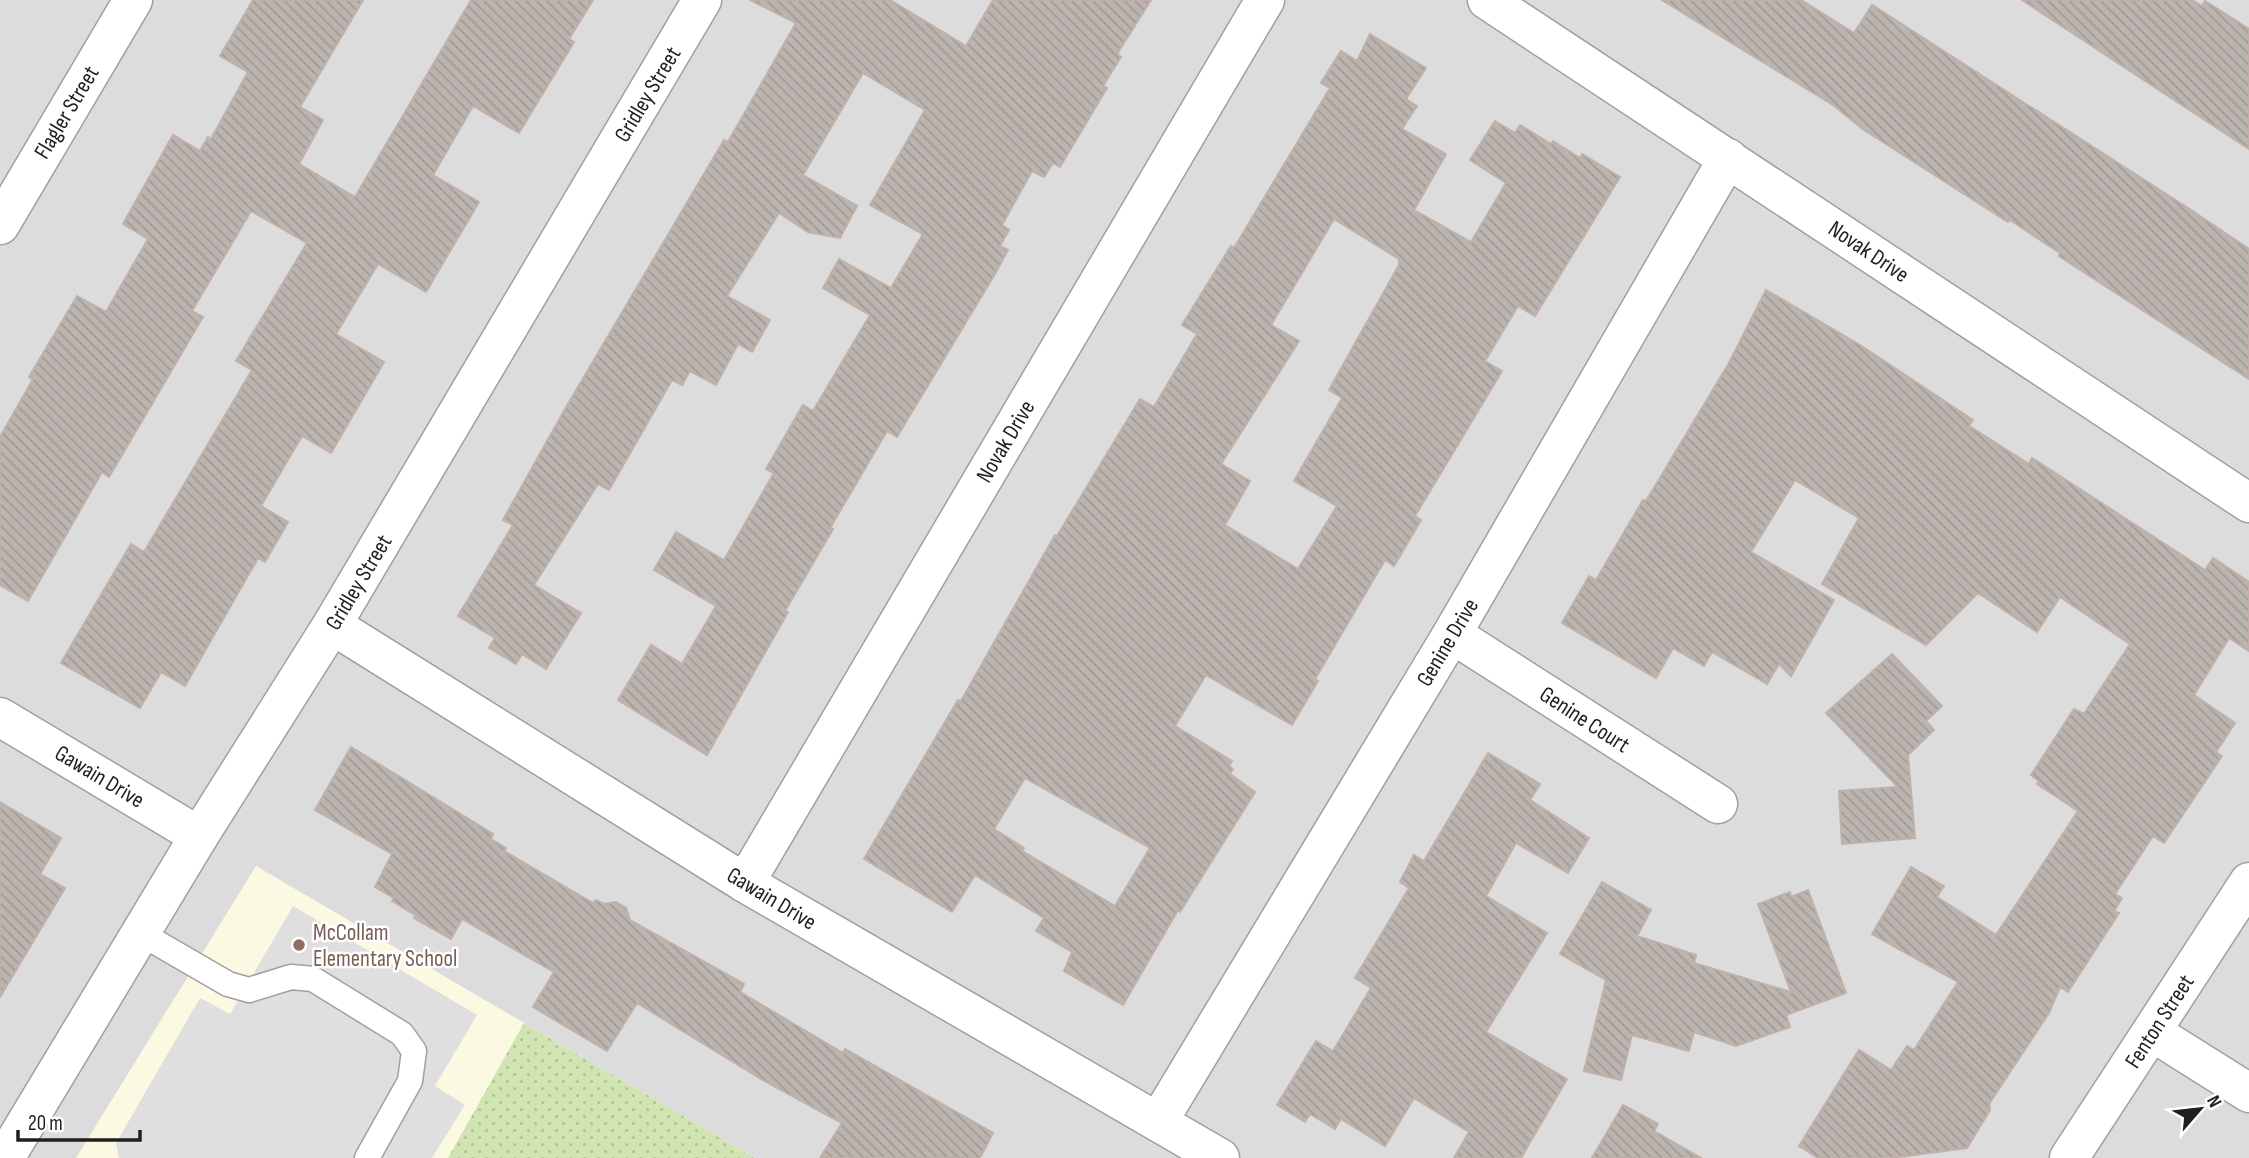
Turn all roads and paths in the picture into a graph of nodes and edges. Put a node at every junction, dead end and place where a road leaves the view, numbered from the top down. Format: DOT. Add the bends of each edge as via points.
graph roads {
  1 [pos="133,0"];
  2 [pos="702,0"];
  3 [pos="1265,0"];
  4 [pos="1487,0"];
  5 [pos="1728,158"];
  6 [pos="14,166"];
  7 [pos="0,225"];
  8 [pos="2249,503"];
  9 [pos="332,625"];
  10 [pos="1452,634"];
  11 [pos="0,718"];
  12 [pos="1718,804"];
  13 [pos="199,836"];
  14 [pos="2249,882"];
  15 [pos="745,883"];
  16 [pos="140,933"];
  17 [pos="2152,1032"];
  18 [pos="2249,1093"];
  19 [pos="1158,1122"];
  20 [pos="5,1158"];
  21 [pos="366,1158"];
  22 [pos="1220,1158"];
  23 [pos="2069,1158"];
  1 -- 6 [label="street, Flagler Street"];
  2 -- 9 [label="street, Gridley Street"];
  3 -- 15 [label="street, Novak Drive"];
  4 -- 5 [label="street, Novak Drive"];
  5 -- 8 [label="street, Novak Drive"];
  5 -- 10 [label="street, Genine Drive"];
  6 -- 7 [label="street, Flagler Street"];
  9 -- 13 [label="street, Gridley Street"];
  9 -- 15 [label="street, Gawain Drive"];
  10 -- 12 [label="street, Genine Court"];
  10 -- 19 [label="street, Genine Drive"];
  11 -- 13 [label="street, Gawain Drive"];
  13 -- 16 [label="street, Gridley Street"];
  14 -- 17 [label="street, Fenton Street"];
  15 -- 19 [label="street, Gawain Drive"];
  16 -- 20 [label="street, Gridley Street"];
  16 -- 21 [label="lane" via="228,984 249,990 291,977 313,979 402,1034 414,1051 410,1081"];
  17 -- 18 [label="street"];
  17 -- 23 [label="street, Fenton Street"];
  19 -- 22 [label="street, Gawain Drive"];
}
